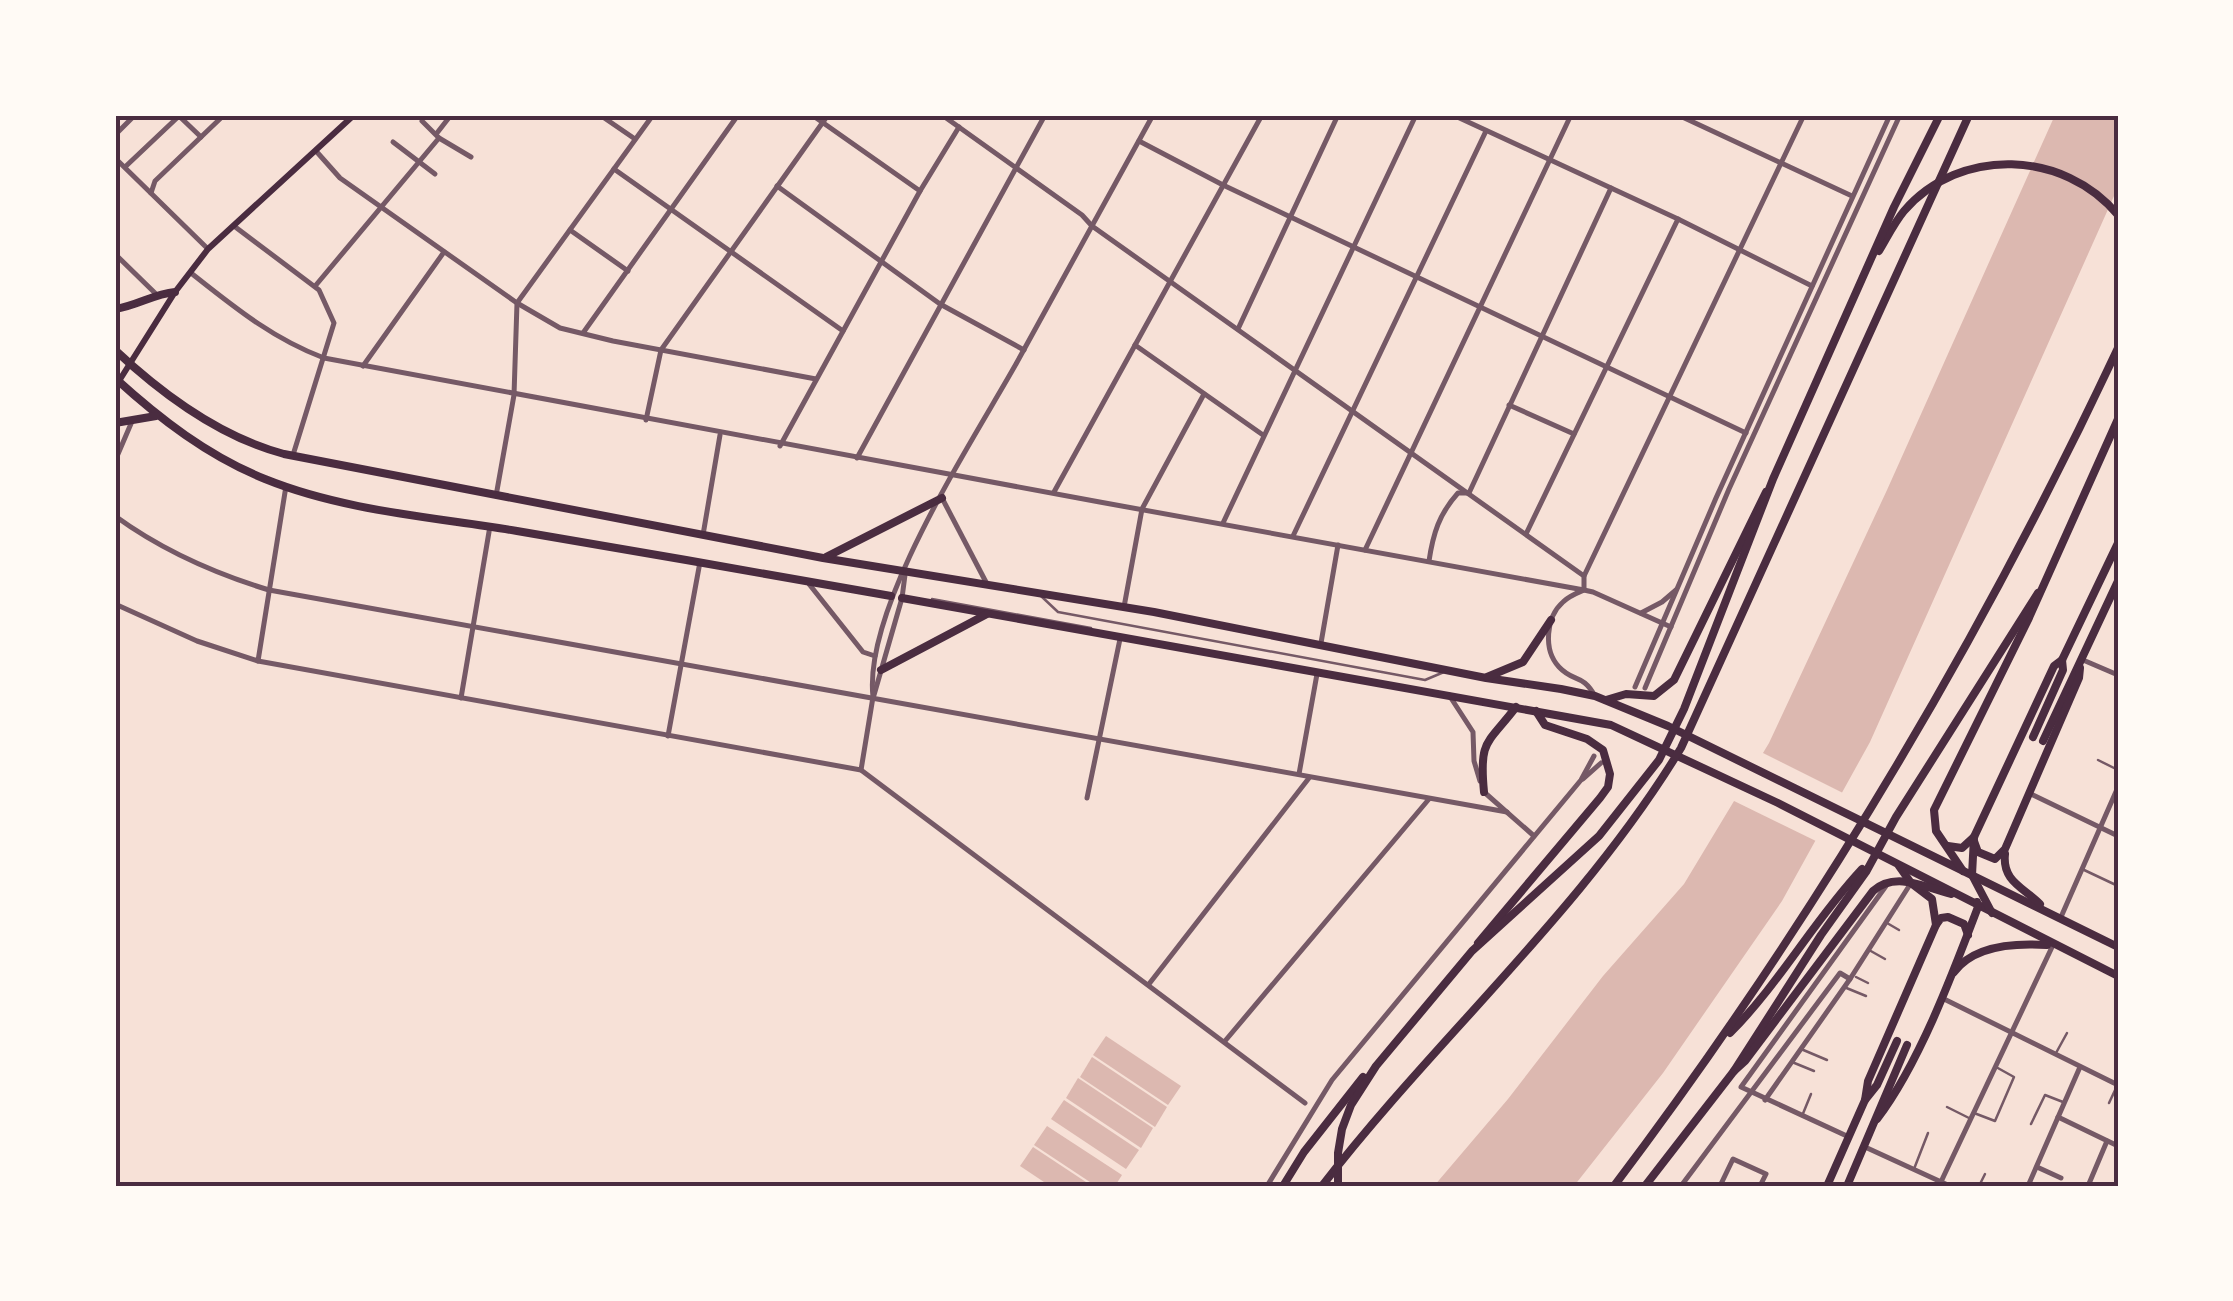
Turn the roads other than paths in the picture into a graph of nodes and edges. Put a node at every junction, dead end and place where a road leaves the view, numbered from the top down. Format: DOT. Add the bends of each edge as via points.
graph roads {
  1 [pos="136,115"];
  2 [pos="179,115"];
  3 [pos="224,115"];
  4 [pos="354,115"];
  5 [pos="451,115"];
  6 [pos="600,115"];
  7 [pos="653,115"];
  8 [pos="738,115"];
  9 [pos="812,115"];
  10 [pos="828,115"];
  11 [pos="942,115"];
  12 [pos="1045,115"];
  13 [pos="1152,115"];
  14 [pos="1262,115"];
  15 [pos="1338,115"];
  16 [pos="1416,115"];
  17 [pos="1452,115"];
  18 [pos="1570,115"];
  19 [pos="1678,115"];
  20 [pos="1804,115"];
  21 [pos="1890,115"];
  22 [pos="1900,115"];
  23 [pos="1940,115"];
  24 [pos="1970,115"];
  25 [pos="422,121"];
  26 [pos="823,122"];
  27 [pos="959,127"];
  28 [pos="1486,131"];
  29 [pos="115,135"];
  30 [pos="438,136"];
  31 [pos="201,137"];
  32 [pos="636,139"];
  33 [pos="1139,141"];
  34 [pos="393,142"];
  35 [pos="316,150"];
  36 [pos="471,157"];
  37 [pos="115,158"];
  38 [pos="1550,159"];
  39 [pos="420,163"];
  40 [pos="1780,164"];
  41 [pos="125,168"];
  42 [pos="614,170"];
  43 [pos="1014,170"];
  44 [pos="435,174"];
  45 [pos="1223,185"];
  46 [pos="777,186"];
  47 [pos="1611,188"];
  48 [pos="920,192"];
  49 [pos="150,193"];
  50 [pos="1853,197"];
  51 [pos="1860,200"];
  52 [pos="382,208"];
  53 [pos="672,211"];
  54 [pos="2118,215"];
  55 [pos="1289,217"];
  56 [pos="1678,219"];
  57 [pos="234,226"];
  58 [pos="1092,226"];
  59 [pos="570,230"];
  60 [pos="1353,248"];
  61 [pos="208,250"];
  62 [pos="444,252"];
  63 [pos="730,252"];
  64 [pos="1740,252"];
  65 [pos="115,254"];
  66 [pos="881,261"];
  67 [pos="1871,264"];
  68 [pos="628,271"];
  69 [pos="191,273"];
  70 [pos="1416,277"];
  71 [pos="1170,280"];
  72 [pos="315,286"];
  73 [pos="1812,286"];
  74 [pos="175,292"];
  75 [pos="156,294"];
  76 [pos="517,304"];
  77 [pos="940,304"];
  78 [pos="1480,308"];
  79 [pos="115,309"];
  80 [pos="1238,328"];
  81 [pos="842,331"];
  82 [pos="582,334"];
  83 [pos="1540,338"];
  84 [pos="1135,344"];
  85 [pos="2118,348"];
  86 [pos="115,350"];
  87 [pos="661,350"];
  88 [pos="1024,350"];
  89 [pos="324,358"];
  90 [pos="128,362"];
  91 [pos="362,366"];
  92 [pos="1296,369"];
  93 [pos="1606,370"];
  94 [pos="816,379"];
  95 [pos="116,383"];
  96 [pos="1204,394"];
  97 [pos="514,395"];
  98 [pos="1670,399"];
  99 [pos="1509,405"];
  100 [pos="1353,410"];
  101 [pos="156,416"];
  102 [pos="134,418"];
  103 [pos="2118,419"];
  104 [pos="646,420"];
  105 [pos="115,424"];
  106 [pos="1746,433"];
  107 [pos="720,434"];
  108 [pos="1574,434"];
  109 [pos="1264,436"];
  110 [pos="780,446"];
  111 [pos="1412,452"];
  112 [pos="292,456"];
  113 [pos="857,458"];
  114 [pos="115,461"];
  115 [pos="955,474"];
  116 [pos="1774,479"];
  117 [pos="286,486"];
  118 [pos="1054,492"];
  119 [pos="1469,493"];
  120 [pos="496,496"];
  121 [pos="942,498"];
  122 [pos="1142,508"];
  123 [pos="115,516"];
  124 [pos="1223,524"];
  125 [pos="490,526"];
  126 [pos="1526,534"];
  127 [pos="703,535"];
  128 [pos="1293,536"];
  129 [pos="2118,543"];
  130 [pos="1338,545"];
  131 [pos="1365,550"];
  132 [pos="823,558"];
  133 [pos="700,561"];
  134 [pos="1428,561"];
  135 [pos="905,572"];
  136 [pos="1584,576"];
  137 [pos="2118,581"];
  138 [pos="808,582"];
  139 [pos="988,586"];
  140 [pos="1679,586"];
  141 [pos="270,590"];
  142 [pos="1584,590"];
  143 [pos="2038,593"];
  144 [pos="1040,594"];
  145 [pos="891,596"];
  146 [pos="902,598"];
  147 [pos="921,602"];
  148 [pos="115,604"];
  149 [pos="1124,608"];
  150 [pos="1641,613"];
  151 [pos="988,614"];
  152 [pos="1551,620"];
  153 [pos="1667,625"];
  154 [pos="473,626"];
  155 [pos="1120,638"];
  156 [pos="1320,644"];
  157 [pos="863,652"];
  158 [pos="875,656"];
  159 [pos="884,658"];
  160 [pos="258,660"];
  161 [pos="1232,660"];
  162 [pos="2062,660"];
  163 [pos="682,664"];
  164 [pos="2081,664"];
  165 [pos="876,669"];
  166 [pos="1450,670"];
  167 [pos="1317,674"];
  168 [pos="2118,675"];
  169 [pos="1486,678"];
  170 [pos="1635,687"];
  171 [pos="1646,688"];
  172 [pos="1449,695"];
  173 [pos="1595,696"];
  174 [pos="873,697"];
  175 [pos="461,698"];
  176 [pos="1606,700"];
  177 [pos="1516,707"];
  178 [pos="1536,711"];
  179 [pos="668,736"];
  180 [pos="1100,738"];
  181 [pos="1594,756"];
  182 [pos="2098,760"];
  183 [pos="1605,765"];
  184 [pos="861,770"];
  185 [pos="2118,770"];
  186 [pos="1299,774"];
  187 [pos="1310,776"];
  188 [pos="1581,780"];
  189 [pos="2118,787"];
  190 [pos="1484,792"];
  191 [pos="2029,793"];
  192 [pos="1088,798"];
  193 [pos="1429,798"];
  194 [pos="1506,812"];
  195 [pos="2100,827"];
  196 [pos="1534,836"];
  197 [pos="2118,836"];
  198 [pos="1974,837"];
  199 [pos="1884,839"];
  200 [pos="1944,842"];
  201 [pos="2006,849"];
  202 [pos="1896,862"];
  203 [pos="2081,868"];
  204 [pos="1963,871"];
  205 [pos="1972,876"];
  206 [pos="1888,881"];
  207 [pos="1911,882"];
  208 [pos="2118,886"];
  209 [pos="1951,894"];
  210 [pos="1978,908"];
  211 [pos="2046,911"];
  212 [pos="1994,915"];
  213 [pos="2061,918"];
  214 [pos="1886,922"];
  215 [pos="1936,925"];
  216 [pos="1898,930"];
  217 [pos="1968,935"];
  218 [pos="2053,945"];
  219 [pos="2118,947"];
  220 [pos="1869,949"];
  221 [pos="1472,951"];
  222 [pos="1850,958"];
  223 [pos="1886,958"];
  224 [pos="1860,964"];
  225 [pos="1952,975"];
  226 [pos="2118,976"];
  227 [pos="1851,977"];
  228 [pos="1868,982"];
  229 [pos="1149,984"];
  230 [pos="1844,987"];
  231 [pos="1866,996"];
  232 [pos="1942,998"];
  233 [pos="2011,1032"];
  234 [pos="2067,1032"];
  235 [pos="1224,1041"];
  236 [pos="1716,1046"];
  237 [pos="1801,1049"];
  238 [pos="2056,1054"];
  239 [pos="1827,1060"];
  240 [pos="1792,1062"];
  241 [pos="1376,1066"];
  242 [pos="1995,1066"];
  243 [pos="2080,1066"];
  244 [pos="1734,1071"];
  245 [pos="1814,1071"];
  246 [pos="2118,1085"];
  247 [pos="1751,1092"];
  248 [pos="1811,1094"];
  249 [pos="1765,1100"];
  250 [pos="1865,1100"];
  251 [pos="2064,1102"];
  252 [pos="1305,1103"];
  253 [pos="2109,1103"];
  254 [pos="1947,1108"];
  255 [pos="1972,1116"];
  256 [pos="1802,1117"];
  257 [pos="2058,1117"];
  258 [pos="1877,1119"];
  259 [pos="2031,1124"];
  260 [pos="1928,1134"];
  261 [pos="1849,1137"];
  262 [pos="2107,1141"];
  263 [pos="2118,1146"];
  264 [pos="1865,1147"];
  265 [pos="2036,1167"];
  266 [pos="1914,1169"];
  267 [pos="1985,1174"];
  268 [pos="2061,1178"];
  269 [pos="1940,1184"];
  270 [pos="1267,1186"];
  271 [pos="1284,1186"];
  272 [pos="1322,1186"];
  273 [pos="1338,1186"];
  274 [pos="1614,1186"];
  275 [pos="1645,1186"];
  276 [pos="1681,1186"];
  277 [pos="1720,1186"];
  278 [pos="1760,1186"];
  279 [pos="1827,1186"];
  280 [pos="1847,1186"];
  281 [pos="1950,1186"];
  282 [pos="1979,1186"];
  283 [pos="2028,1186"];
  284 [pos="2088,1186"];
  1 -- 29 [label="street"];
  2 -- 31 [label="street"];
  2 -- 41 [label="street"];
  3 -- 31 [label="street"];
  4 -- 35 [label="main road"];
  5 -- 30 [label="street"];
  6 -- 32 [label="street"];
  7 -- 32 [label="street"];
  8 -- 53 [label="street"];
  9 -- 26 [label="street"];
  10 -- 26 [label="street"];
  11 -- 27 [label="street"];
  12 -- 43 [label="street"];
  13 -- 33 [label="street"];
  14 -- 45 [label="street"];
  15 -- 55 [label="street"];
  16 -- 60 [label="street"];
  17 -- 28 [label="street"];
  18 -- 38 [label="street"];
  19 -- 40 [label="street"];
  20 -- 40 [label="street"];
  21 -- 50 [label="street"];
  22 -- 51 [label="street"];
  23 -- 67 [label="main road"];
  24 -- 272 [label="main road" via="1665,775 1595,870"];
  25 -- 30 [label="street"];
  26 -- 46 [label="street"];
  26 -- 48 [label="street"];
  27 -- 43 [label="street"];
  27 -- 48 [label="street"];
  28 -- 38 [label="street"];
  28 -- 70 [label="street"];
  30 -- 36 [label="street"];
  30 -- 39 [label="street"];
  31 -- 49 [label="street"];
  32 -- 42 [label="street"];
  33 -- 45 [label="street"];
  33 -- 58 [label="street"];
  34 -- 39 [label="street"];
  35 -- 52 [label="street" via="340,178"];
  35 -- 57 [label="main road"];
  37 -- 41 [label="street"];
  38 -- 47 [label="street"];
  38 -- 78 [label="street"];
  39 -- 44 [label="street"];
  39 -- 52 [label="street"];
  40 -- 50 [label="street"];
  40 -- 64 [label="street"];
  41 -- 49 [label="street"];
  42 -- 53 [label="street"];
  42 -- 59 [label="street"];
  43 -- 58 [label="street"];
  43 -- 77 [label="street"];
  45 -- 55 [label="street"];
  45 -- 71 [label="street"];
  46 -- 63 [label="street"];
  46 -- 66 [label="street"];
  47 -- 56 [label="street"];
  47 -- 83 [label="street"];
  48 -- 66 [label="street"];
  49 -- 61 [label="street"];
  50 -- 51 [label="street"];
  50 -- 73 [label="street"];
  51 -- 153 [label="street"];
  52 -- 62 [label="street"];
  52 -- 72 [label="street"];
  53 -- 63 [label="street"];
  53 -- 68 [label="street"];
  54 -- 67 [label="main road" via="2079,182 2037,165 1981,167 1922,194 1898,218"];
  55 -- 60 [label="street"];
  55 -- 80 [label="street"];
  56 -- 64 [label="street"];
  56 -- 93 [label="street"];
  57 -- 61 [label="main road"];
  57 -- 72 [label="street"];
  58 -- 71 [label="street"];
  58 -- 88 [label="street"];
  59 -- 68 [label="street"];
  59 -- 76 [label="street"];
  60 -- 70 [label="street"];
  60 -- 92 [label="street"];
  61 -- 69 [label="main road"];
  62 -- 76 [label="street"];
  62 -- 91 [label="street"];
  63 -- 81 [label="street"];
  63 -- 87 [label="street"];
  64 -- 73 [label="street"];
  64 -- 98 [label="street"];
  65 -- 75 [label="street"];
  66 -- 77 [label="street"];
  66 -- 81 [label="street"];
  67 -- 116 [label="main road"];
  68 -- 82 [label="street"];
  69 -- 74 [label="main road"];
  69 -- 89 [label="street" via="259,326"];
  70 -- 78 [label="street"];
  70 -- 100 [label="street"];
  71 -- 80 [label="street"];
  71 -- 84 [label="street"];
  72 -- 89 [label="street" via="334,323"];
  73 -- 106 [label="street"];
  74 -- 75 [label="main road"];
  74 -- 90 [label="main road"];
  75 -- 79 [label="main road"];
  76 -- 82 [label="street"];
  76 -- 97 [label="street"];
  77 -- 88 [label="street"];
  77 -- 113 [label="street"];
  78 -- 83 [label="street"];
  78 -- 111 [label="street"];
  80 -- 92 [label="street"];
  81 -- 94 [label="street"];
  82 -- 87 [label="street"];
  83 -- 93 [label="street"];
  83 -- 99 [label="street"];
  84 -- 96 [label="street"];
  84 -- 118 [label="street"];
  85 -- 236 [label="main road" via="1924,720"];
  86 -- 90 [label="main road"];
  87 -- 94 [label="street"];
  87 -- 104 [label="street"];
  88 -- 115 [label="street"];
  89 -- 91 [label="street"];
  89 -- 112 [label="street"];
  90 -- 95 [label="main road"];
  90 -- 112 [label="main road" via="240,440"];
  91 -- 97 [label="street"];
  92 -- 100 [label="street"];
  92 -- 109 [label="street"];
  93 -- 98 [label="street"];
  93 -- 108 [label="street"];
  94 -- 110 [label="street"];
  95 -- 101 [label="main road"];
  96 -- 109 [label="street"];
  96 -- 122 [label="street"];
  97 -- 104 [label="street"];
  97 -- 120 [label="street"];
  98 -- 106 [label="street"];
  98 -- 136 [label="street"];
  99 -- 108 [label="street"];
  99 -- 119 [label="street"];
  100 -- 111 [label="street"];
  100 -- 128 [label="street"];
  101 -- 102 [label="main road"];
  101 -- 117 [label="main road" via="228,461"];
  102 -- 105 [label="main road"];
  102 -- 114 [label="street"];
  103 -- 143 [label="main road"];
  104 -- 107 [label="street"];
  106 -- 140 [label="street"];
  107 -- 110 [label="street"];
  107 -- 127 [label="street"];
  108 -- 126 [label="street"];
  109 -- 124 [label="street"];
  110 -- 113 [label="street"];
  111 -- 119 [label="street"];
  111 -- 131 [label="street"];
  112 -- 120 [label="main road"];
  113 -- 115 [label="street"];
  115 -- 118 [label="street"];
  115 -- 121 [label="street"];
  116 -- 176 [label="main road" via="1674,680 1654,696"];
  116 -- 221 [label="main road" via="1658,760 1599,836"];
  117 -- 125 [label="main road" via="372,508"];
  117 -- 141 [label="street"];
  118 -- 122 [label="street"];
  119 -- 126 [label="street"];
  119 -- 134 [label="street" via="1458,493 1440,517"];
  120 -- 127 [label="main road"];
  121 -- 132 [label="main road"];
  121 -- 135 [label="street"];
  121 -- 139 [label="street"];
  122 -- 124 [label="street"];
  122 -- 149 [label="street"];
  123 -- 141 [label="street" via="212,573"];
  124 -- 128 [label="street"];
  125 -- 133 [label="main road"];
  125 -- 154 [label="street"];
  126 -- 136 [label="street"];
  127 -- 132 [label="main road"];
  128 -- 130 [label="street"];
  129 -- 162 [label="main road"];
  130 -- 131 [label="street"];
  130 -- 156 [label="street"];
  131 -- 134 [label="street"];
  132 -- 135 [label="main road"];
  133 -- 138 [label="main road"];
  133 -- 163 [label="street"];
  134 -- 142 [label="street"];
  135 -- 139 [label="main road"];
  135 -- 145 [label="street"];
  135 -- 146 [label="street"];
  136 -- 142 [label="street"];
  137 -- 164 [label="main road"];
  138 -- 145 [label="main road"];
  138 -- 157 [label="street"];
  139 -- 144 [label="main road"];
  140 -- 150 [label="street"];
  140 -- 153 [label="street"];
  141 -- 154 [label="street"];
  141 -- 160 [label="street"];
  142 -- 150 [label="street"];
  142 -- 152 [label="street" via="1562,602"];
  143 -- 199 [label="main road"];
  143 -- 200 [label="main road" via="1938,799 1934,821"];
  144 -- 149 [label="main road"];
  144 -- 166 [label="lane" via="1058,612 1151,631 1426,680"];
  145 -- 146 [label="main road"];
  145 -- 158 [label="street"];
  146 -- 147 [label="main road"];
  146 -- 159 [label="street"];
  147 -- 151 [label="main road"];
  147 -- 161 [label="lane" via="935,599"];
  148 -- 160 [label="street"];
  149 -- 156 [label="main road"];
  150 -- 153 [label="street"];
  151 -- 155 [label="main road"];
  151 -- 165 [label="main road"];
  152 -- 169 [label="main road" via="1528,658"];
  152 -- 173 [label="street" via="1554,660 1586,680"];
  153 -- 170 [label="street"];
  153 -- 171 [label="street"];
  154 -- 163 [label="street"];
  154 -- 175 [label="street"];
  155 -- 161 [label="main road"];
  155 -- 180 [label="street"];
  156 -- 166 [label="main road"];
  157 -- 158 [label="street"];
  157 -- 165 [label="street"];
  158 -- 159 [label="street"];
  158 -- 165 [label="street"];
  159 -- 165 [label="street"];
  160 -- 175 [label="street"];
  161 -- 167 [label="main road"];
  162 -- 164 [label="main road" via="2038,739"];
  162 -- 198 [label="main road"];
  163 -- 174 [label="street"];
  163 -- 179 [label="street"];
  164 -- 168 [label="street"];
  164 -- 191 [label="main road"];
  165 -- 174 [label="street"];
  166 -- 169 [label="main road"];
  167 -- 172 [label="main road"];
  167 -- 186 [label="street"];
  169 -- 173 [label="main road"];
  172 -- 177 [label="main road"];
  172 -- 190 [label="street" via="1473,732"];
  173 -- 176 [label="main road"];
  174 -- 180 [label="street"];
  174 -- 184 [label="street"];
  175 -- 179 [label="street"];
  176 -- 204 [label="main road"];
  177 -- 178 [label="main road"];
  177 -- 190 [label="main road" via="1484,744"];
  178 -- 183 [label="main road" via="1545,725 1594,742"];
  178 -- 202 [label="main road" via="1626,731"];
  179 -- 184 [label="street"];
  180 -- 186 [label="street"];
  180 -- 192 [label="street"];
  181 -- 188 [label="street"];
  182 -- 185 [label="lane"];
  183 -- 188 [label="street"];
  183 -- 221 [label="main road" via="1604,794"];
  184 -- 229 [label="street"];
  186 -- 187 [label="street"];
  187 -- 193 [label="street"];
  187 -- 229 [label="street"];
  188 -- 196 [label="street"];
  189 -- 195 [label="street"];
  190 -- 194 [label="street"];
  191 -- 195 [label="street"];
  191 -- 201 [label="main road"];
  193 -- 194 [label="street"];
  193 -- 235 [label="street"];
  194 -- 196 [label="street"];
  195 -- 197 [label="street"];
  195 -- 203 [label="street"];
  196 -- 270 [label="street" via="1332,1080"];
  198 -- 200 [label="main road" via="1962,848"];
  198 -- 201 [label="main road" via="1976,849 1995,859"];
  198 -- 205 [label="main road"];
  199 -- 236 [label="main road" via="1752,1011"];
  199 -- 244 [label="main road"];
  200 -- 204 [label="main road"];
  201 -- 211 [label="main road" via="2007,875"];
  202 -- 207 [label="main road"];
  202 -- 209 [label="main road"];
  203 -- 208 [label="lane"];
  203 -- 213 [label="street"];
  204 -- 205 [label="main road"];
  204 -- 210 [label="main road"];
  205 -- 211 [label="main road"];
  205 -- 212 [label="main road"];
  206 -- 207 [label="main road"];
  206 -- 244 [label="main road" via="1866,899"];
  206 -- 247 [label="street" via="1741,1086"];
  207 -- 209 [label="main road"];
  207 -- 214 [label="street"];
  207 -- 215 [label="main road" via="1932,899"];
  209 -- 210 [label="main road"];
  210 -- 212 [label="main road"];
  210 -- 217 [label="main road"];
  211 -- 213 [label="main road"];
  212 -- 218 [label="main road"];
  213 -- 219 [label="main road"];
  214 -- 216 [label="lane"];
  214 -- 220 [label="street"];
  215 -- 217 [label="main road" via="1948,917 1964,924"];
  215 -- 250 [label="main road"];
  217 -- 225 [label="main road"];
  218 -- 225 [label="main road" via="2013,943 1965,960"];
  218 -- 226 [label="main road"];
  218 -- 233 [label="street"];
  220 -- 223 [label="lane"];
  220 -- 224 [label="street"];
  221 -- 241 [label="main road"];
  222 -- 224 [label="lane"];
  224 -- 227 [label="street"];
  225 -- 232 [label="main road"];
  227 -- 228 [label="lane"];
  227 -- 230 [label="street"];
  227 -- 247 [label="street" via="1840,972"];
  229 -- 235 [label="street"];
  230 -- 231 [label="lane"];
  230 -- 237 [label="street"];
  232 -- 233 [label="street"];
  232 -- 258 [label="main road"];
  233 -- 238 [label="street"];
  233 -- 242 [label="street"];
  234 -- 238 [label="lane"];
  235 -- 252 [label="street"];
  236 -- 274 [label="main road"];
  237 -- 239 [label="lane"];
  237 -- 240 [label="street"];
  238 -- 243 [label="street"];
  240 -- 245 [label="lane"];
  240 -- 249 [label="street"];
  241 -- 271 [label="main road" via="1318,1133"];
  241 -- 273 [label="main road" via="1346,1116"];
  242 -- 255 [label="street"];
  242 -- 255 [label="lane" via="2014,1077 1996,1122"];
  243 -- 246 [label="street"];
  243 -- 251 [label="street"];
  244 -- 275 [label="main road"];
  246 -- 253 [label="lane"];
  247 -- 249 [label="street"];
  247 -- 276 [label="street"];
  248 -- 256 [label="lane"];
  249 -- 256 [label="street"];
  250 -- 258 [label="main road" via="1902,1043"];
  250 -- 261 [label="main road"];
  251 -- 257 [label="street"];
  251 -- 259 [label="lane" via="2045,1095"];
  254 -- 255 [label="lane"];
  255 -- 269 [label="street"];
  256 -- 261 [label="street"];
  257 -- 262 [label="street"];
  257 -- 265 [label="street"];
  258 -- 264 [label="main road"];
  260 -- 266 [label="lane"];
  261 -- 279 [label="main road"];
  262 -- 263 [label="street"];
  262 -- 284 [label="street"];
  264 -- 266 [label="street"];
  264 -- 280 [label="main road"];
  265 -- 268 [label="street"];
  265 -- 283 [label="street"];
  266 -- 269 [label="street"];
  267 -- 282 [label="lane"];
  269 -- 281 [label="street"];
  277 -- 278 [label="street" via="1733,1159 1766,1174"];
}
